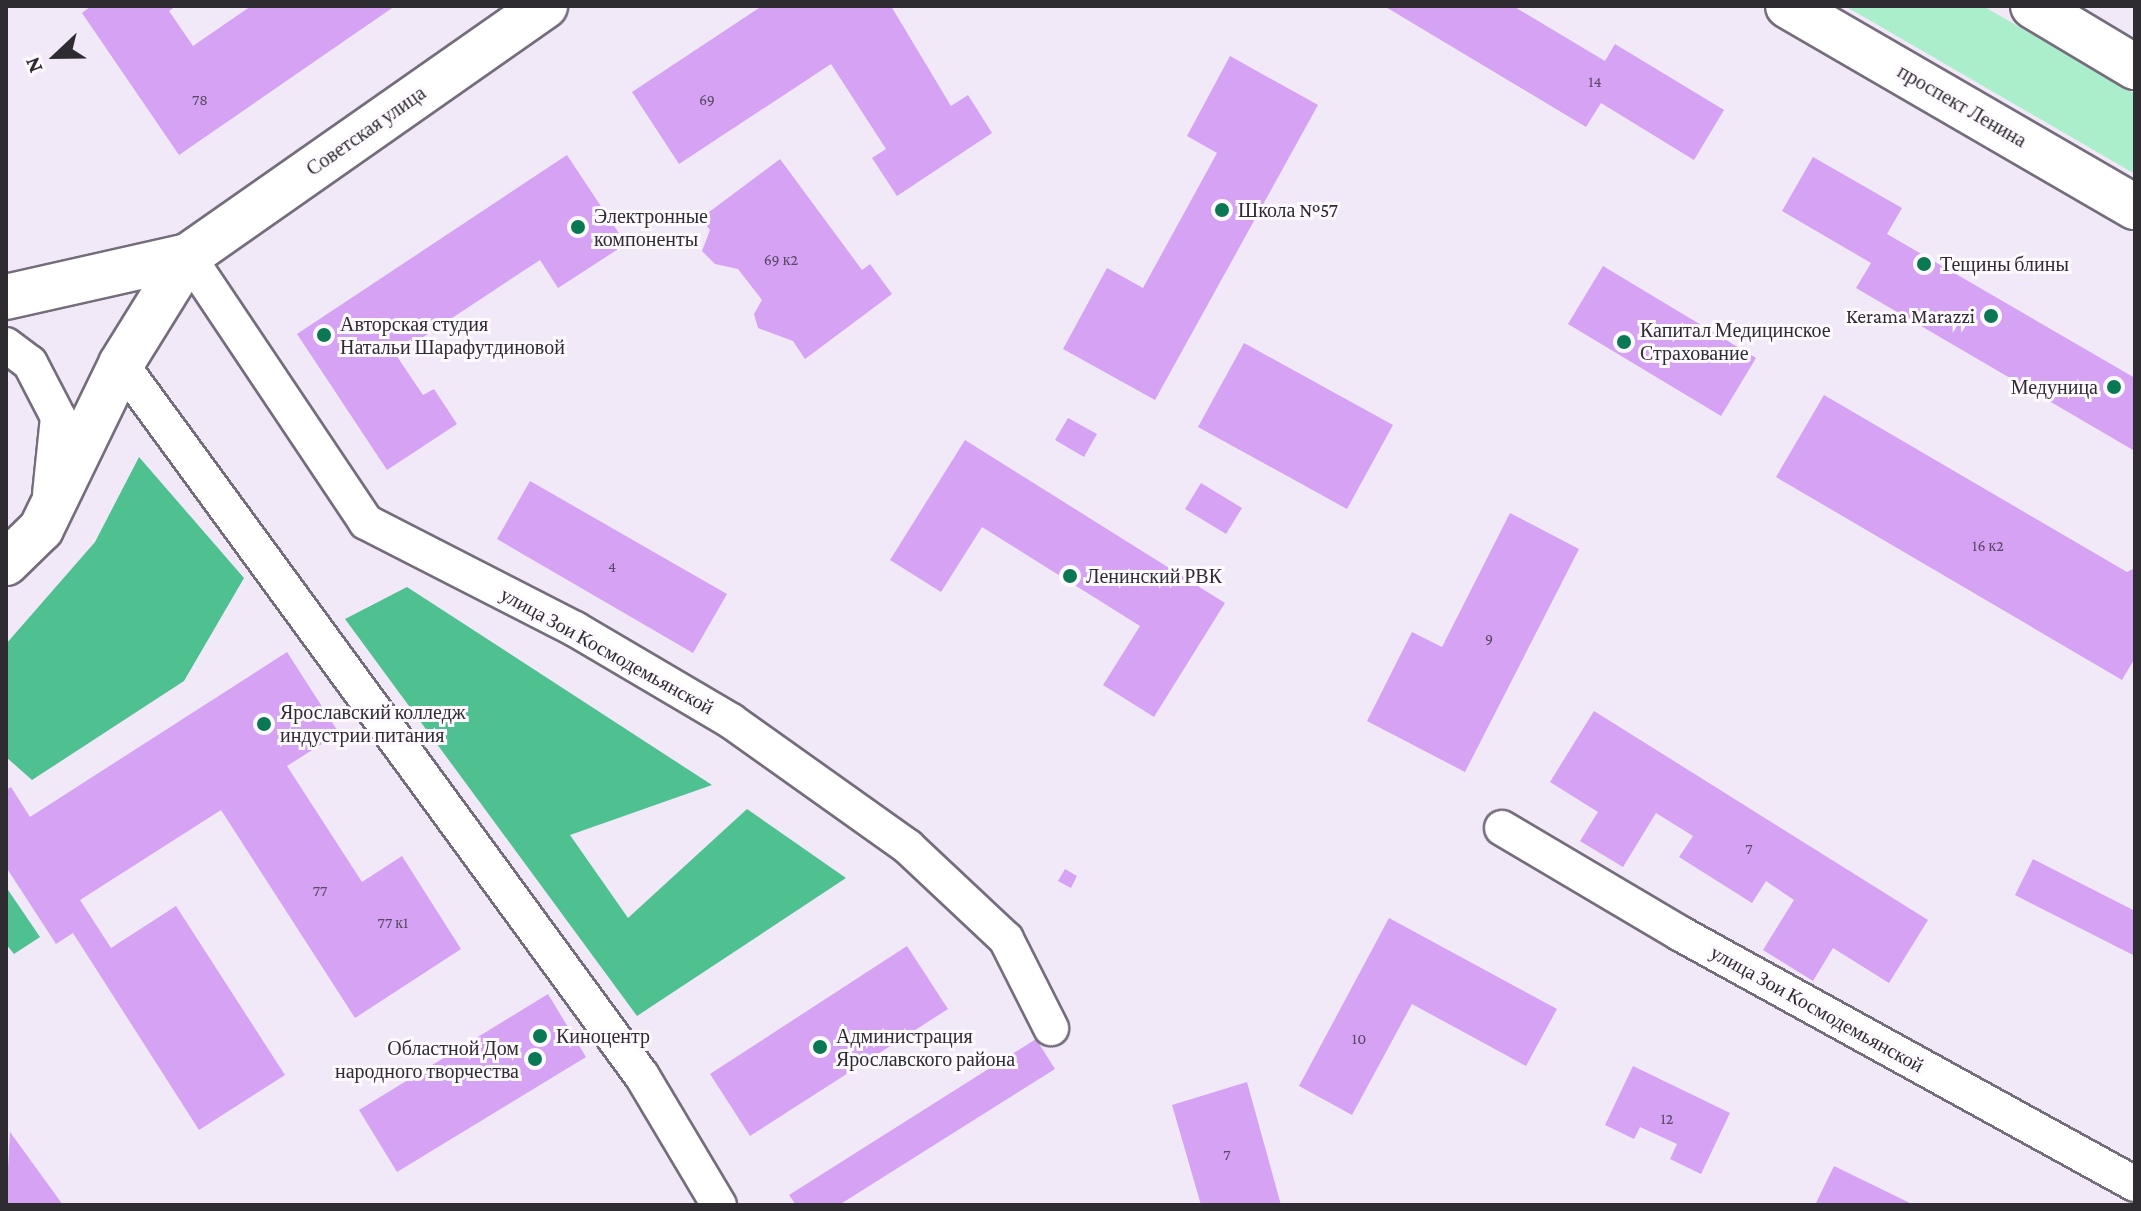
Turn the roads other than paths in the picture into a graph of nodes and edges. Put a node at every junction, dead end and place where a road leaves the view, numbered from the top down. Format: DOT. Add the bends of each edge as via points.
graph roads {
  1 [pos="545,6"];
  2 [pos="1788,6"];
  3 [pos="2033,6"];
  4 [pos="2135,67"];
  5 [pos="2135,207"];
  6 [pos="188,256"];
  7 [pos="6,297"];
  8 [pos="6,345"];
  9 [pos="121,364"];
  10 [pos="41,529"];
  11 [pos="6,563"];
  12 [pos="1502,828"];
  13 [pos="1051,1028"];
  14 [pos="2135,1184"];
  15 [pos="719,1205"];
  1 -- 6 [label="street, Советская улица"];
  2 -- 5 [label="street, проспект Ленина"];
  3 -- 4 [label="street"];
  6 -- 7 [label="street, Советская улица"];
  6 -- 9 [label="street, Советская улица"];
  6 -- 13 [label="street, улица Зои Космодемьянской" via="366,522 575,629 720,714 908,847 1006,939"];
  8 -- 10 [label="street" via="30,363 58,417 55,474"];
  9 -- 10 [label="street, Советская улица"];
  9 -- 15 [label="street" via="642,1076"];
  10 -- 11 [label="street, Советская улица"];
  12 -- 14 [label="street, улица Зои Космодемьянской" via="1681,934"];
}
